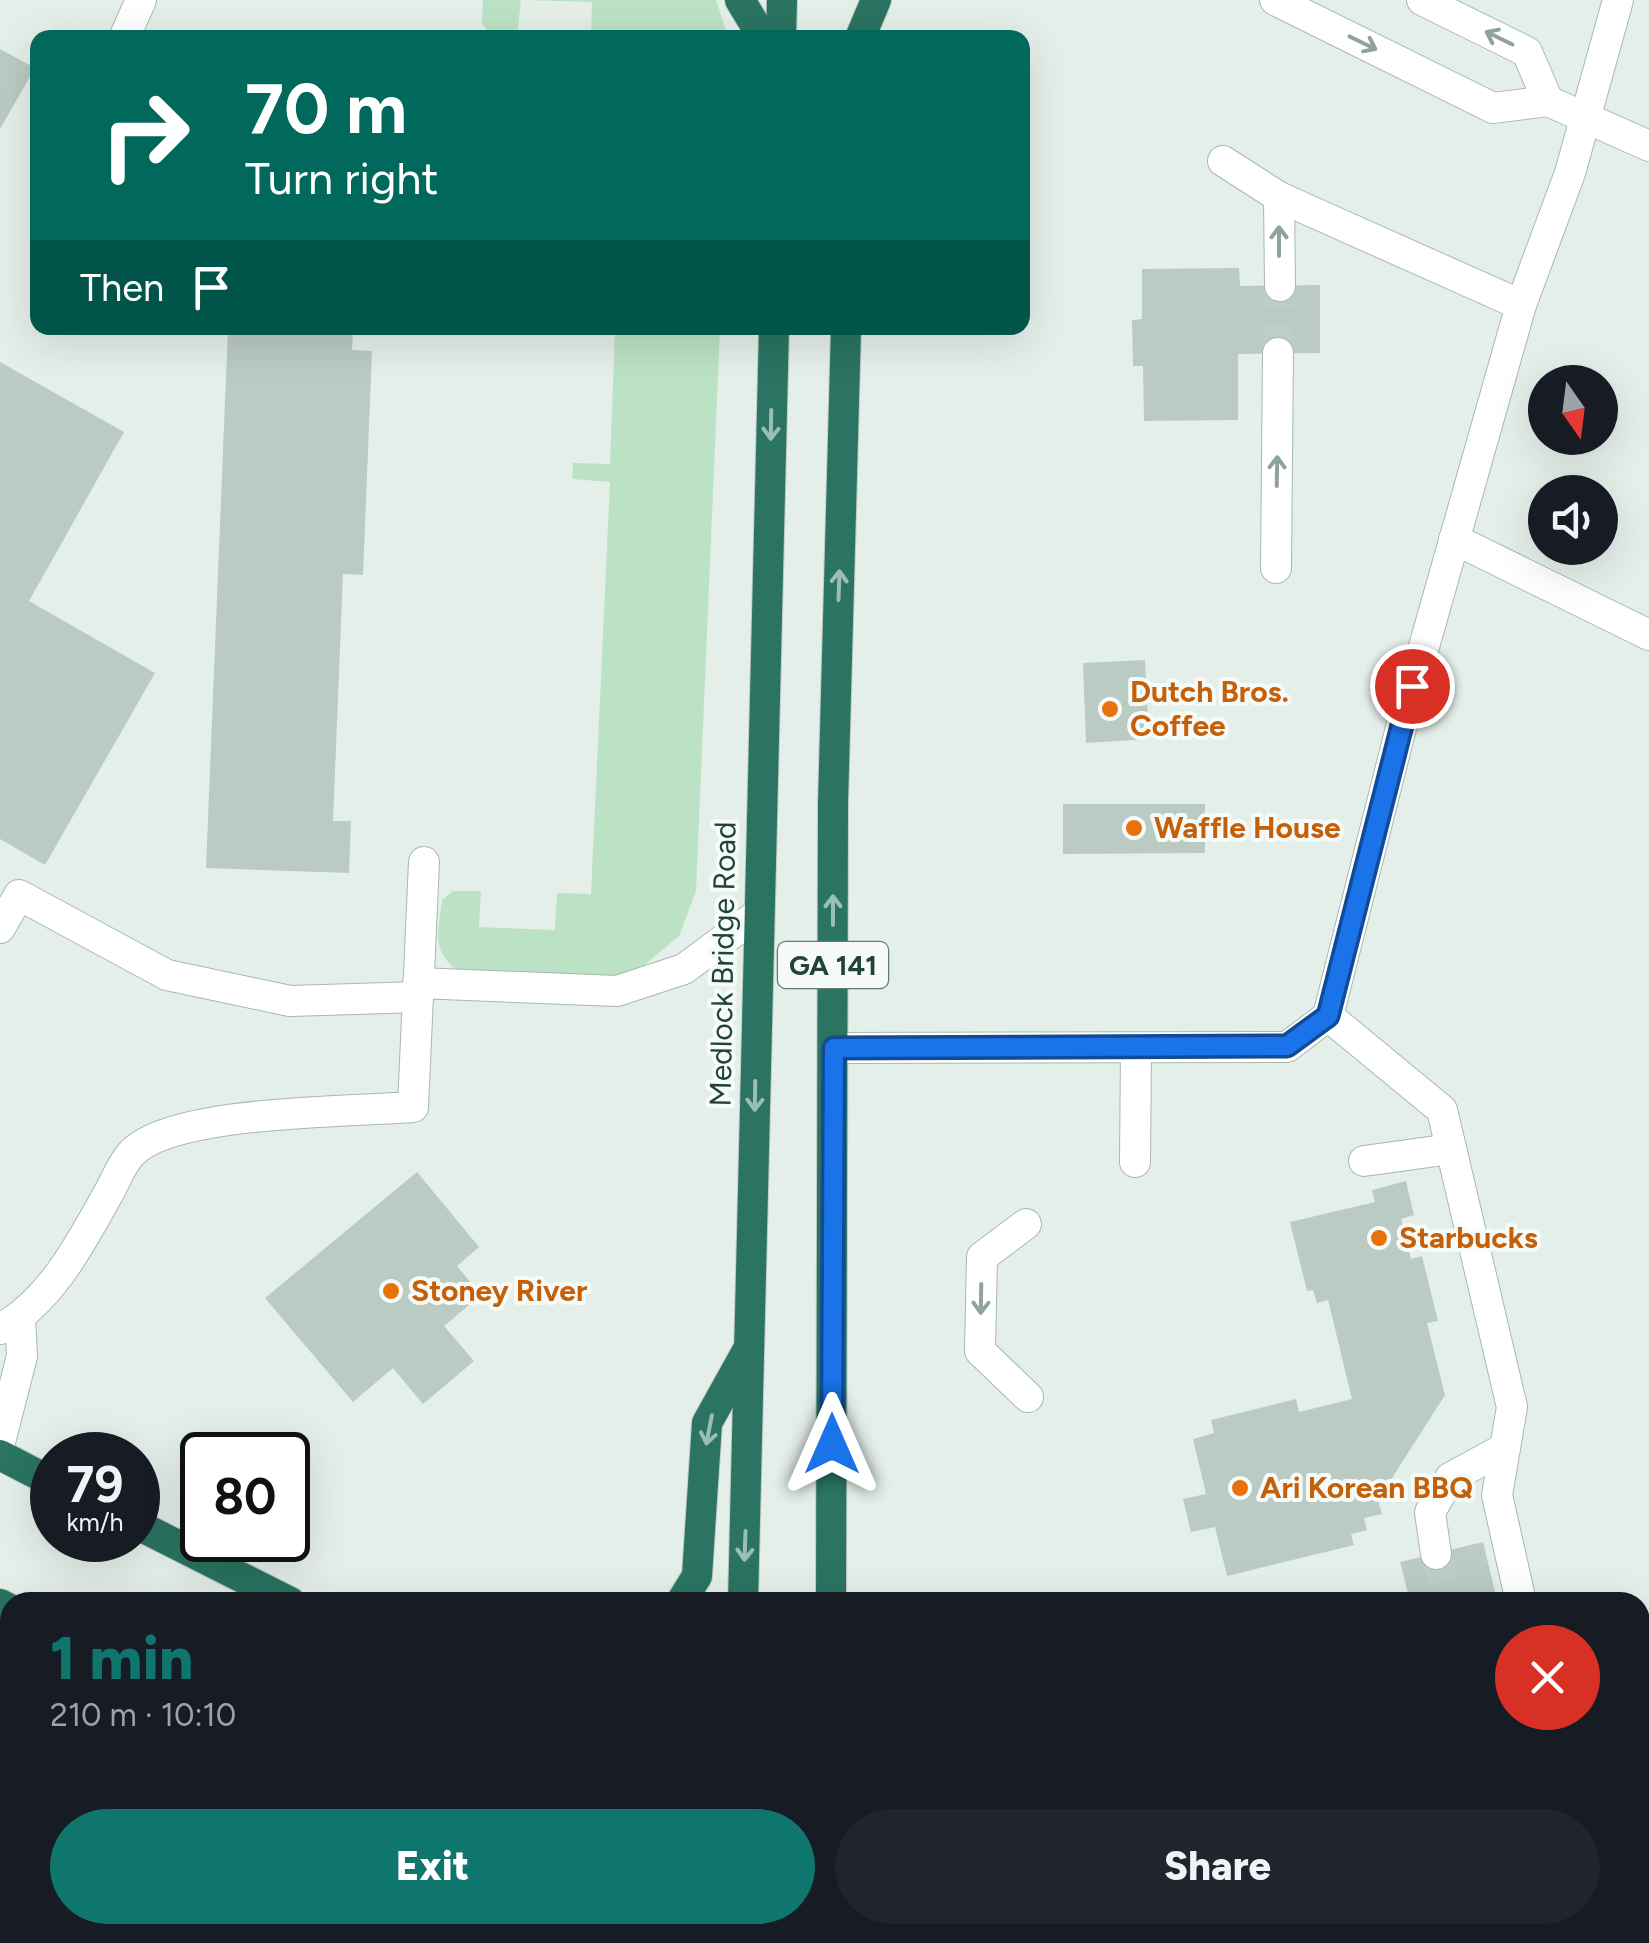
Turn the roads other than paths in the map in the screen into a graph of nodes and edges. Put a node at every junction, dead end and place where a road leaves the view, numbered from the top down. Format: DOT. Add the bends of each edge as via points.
graph roads {
  1 [pos="141,0"];
  2 [pos="740,0"];
  3 [pos="782,0"];
  4 [pos="855,0"];
  5 [pos="876,0"];
  6 [pos="1276,0"];
  7 [pos="1422,0"];
  8 [pos="1618,0"];
  9 [pos="128,30"];
  10 [pos="758,30"];
  11 [pos="781,30"];
  12 [pos="857,30"];
  13 [pos="861,30"];
  14 [pos="1548,101"];
  15 [pos="1587,116"];
  16 [pos="1649,146"];
  17 [pos="1223,161"];
  18 [pos="1279,197"];
  19 [pos="1280,286"];
  20 [pos="1520,305"];
  21 [pos="774,335"];
  22 [pos="846,335"];
  23 [pos="1278,354"];
  24 [pos="1454,540"];
  25 [pos="1276,568"];
  26 [pos="1649,635"];
  27 [pos="424,862"];
  28 [pos="758,914"];
  29 [pos="0,928"];
  30 [pos="418,990"];
  31 [pos="1328,1016"];
  32 [pos="834,1048"];
  33 [pos="1136,1048"];
  34 [pos="1452,1149"];
  35 [pos="1364,1161"];
  36 [pos="1135,1162"];
  37 [pos="1026,1224"];
  38 [pos="10,1324"];
  39 [pos="751,1344"];
  40 [pos="1028,1397"];
  41 [pos="0,1442"];
  42 [pos="1505,1448"];
  43 [pos="0,1455"];
  44 [pos="30,1471"];
  45 [pos="160,1536"];
  46 [pos="1436,1554"];
  47 [pos="270,1592"];
  48 [pos="687,1592"];
  49 [pos="743,1592"];
  50 [pos="831,1592"];
  51 [pos="1519,1592"];
  1 -- 9 [label="street"];
  2 -- 10 [label="highway"];
  3 -- 11 [label="highway"];
  4 -- 12 [label="highway"];
  5 -- 13 [label="highway"];
  6 -- 14 [label="street, one-way" via="1492,108"];
  14 -- 7 [label="street, one-way" via="1527,52"];
  8 -- 15 [label="street"];
  14 -- 15 [label="street"];
  15 -- 16 [label="street"];
  15 -- 20 [label="street"];
  17 -- 18 [label="street"];
  19 -- 18 [label="street, one-way"];
  18 -- 20 [label="street"];
  20 -- 24 [label="street"];
  21 -- 28 [label="highway, Medlock Bridge Road / GA 141, one-way"];
  32 -- 22 [label="highway, GA 141, one-way" via="833,804"];
  25 -- 23 [label="street, one-way"];
  24 -- 26 [label="street"];
  24 -- 31 [label="street"];
  27 -- 30 [label="street"];
  28 -- 30 [label="street" via="684,969 617,990"];
  28 -- 39 [label="highway, Medlock Bridge Road / GA 141, one-way"];
  29 -- 30 [label="street" via="19,896 167,975 290,1002"];
  30 -- 38 [label="street" via="413,1108 218,1120 158,1136 131,1154 74,1254"];
  31 -- 33 [label="street" via="1287,1046"];
  31 -- 34 [label="street" via="1442,1110"];
  32 -- 33 [label="street"];
  32 -- 50 [label="highway, GA 141"];
  33 -- 36 [label="street"];
  34 -- 35 [label="street"];
  34 -- 42 [label="street" via="1512,1407"];
  37 -- 40 [label="street, one-way" via="982,1257 980,1351"];
  38 -- 41 [label="street" via="22,1356"];
  39 -- 48 [label="highway, one-way" via="707,1422 696,1576"];
  39 -- 49 [label="highway, Medlock Bridge Road / GA 141, one-way"];
  42 -- 46 [label="street" via="1450,1478 1430,1512"];
  42 -- 51 [label="street" via="1496,1495"];
  43 -- 44 [label="highway"];
  45 -- 47 [label="highway"];
}
